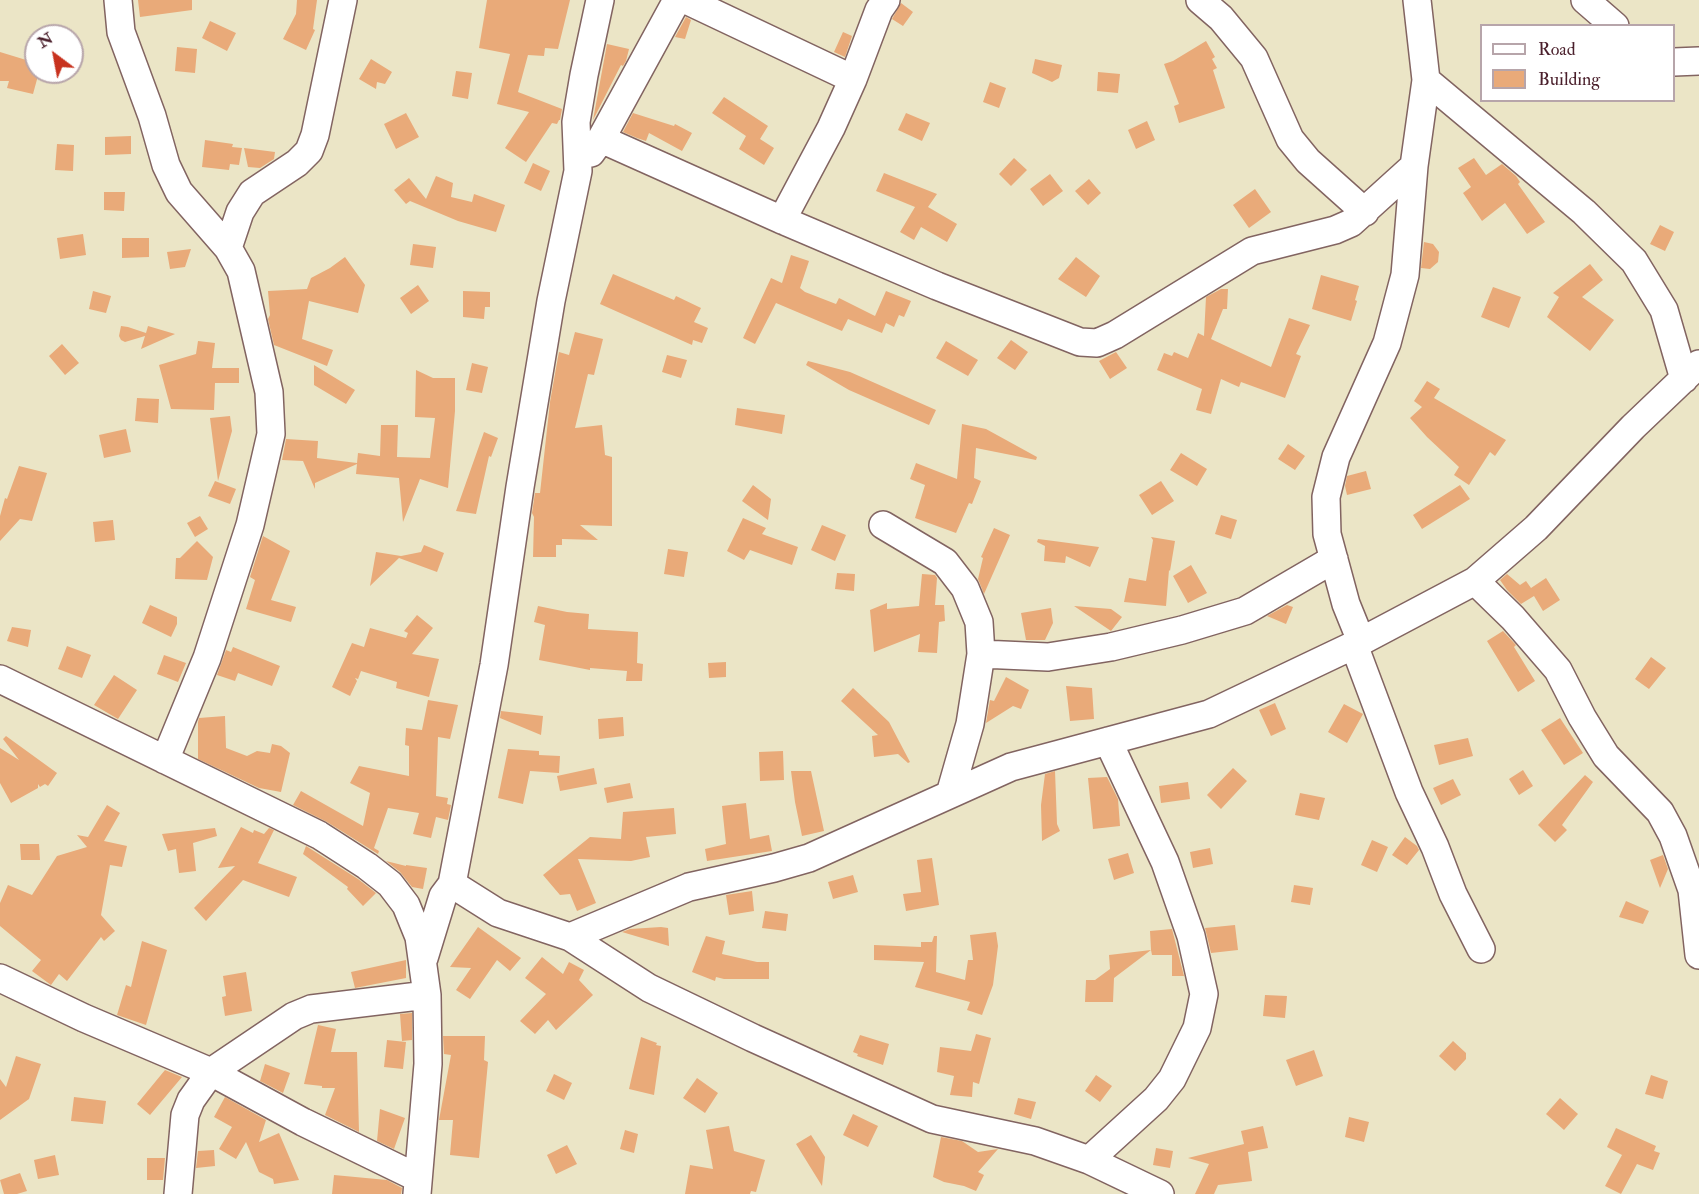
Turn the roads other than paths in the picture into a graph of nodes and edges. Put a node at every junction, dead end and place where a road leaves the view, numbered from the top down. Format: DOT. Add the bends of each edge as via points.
graph roads {
  1 [pos="118,0"];
  2 [pos="343,0"];
  3 [pos="600,0"];
  4 [pos="677,0"];
  5 [pos="686,0"];
  6 [pos="886,0"];
  7 [pos="1200,0"];
  8 [pos="1417,0"];
  9 [pos="1585,0"];
  10 [pos="1613,24"];
  11 [pos="1699,61"];
  12 [pos="1675,62"];
  13 [pos="853,79"];
  14 [pos="1426,80"];
  15 [pos="601,139"];
  16 [pos="1414,166"];
  17 [pos="578,171"];
  18 [pos="1365,212"];
  19 [pos="782,220"];
  20 [pos="228,248"];
  21 [pos="1694,370"];
  22 [pos="883,525"];
  23 [pos="1334,559"];
  24 [pos="1475,581"];
  25 [pos="1357,643"];
  26 [pos="981,654"];
  27 [pos="0,679"];
  28 [pos="1108,741"];
  29 [pos="165,760"];
  30 [pos="950,794"];
  31 [pos="448,890"];
  32 [pos="406,905"];
  33 [pos="570,937"];
  34 [pos="1481,949"];
  35 [pos="1699,955"];
  36 [pos="423,958"];
  37 [pos="0,978"];
  38 [pos="427,995"];
  39 [pos="211,1072"];
  40 [pos="1089,1160"];
  41 [pos="418,1186"];
  42 [pos="1138,1188"];
  43 [pos="178,1194"];
  44 [pos="1160,1194"];
  1 -- 20 [label="street" via="121,32 166,165 179,192"];
  2 -- 20 [label="street" via="309,152 252,193 240,212"];
  3 -- 17 [label="street" via="576,122"];
  4 -- 15 [label="street"];
  5 -- 13 [label="street"];
  6 -- 13 [label="street"];
  7 -- 18 [label="street" via="1221,18 1254,58 1290,138 1308,161"];
  8 -- 14 [label="street"];
  9 -- 10 [label="street"];
  11 -- 12 [label="street"];
  13 -- 19 [label="street"];
  14 -- 16 [label="street"];
  14 -- 21 [label="street" via="1584,212 1634,261"];
  15 -- 17 [label="street"];
  15 -- 19 [label="street"];
  16 -- 18 [label="street"];
  16 -- 23 [label="street" via="1405,275 1390,332 1336,457 1326,497 1327,534"];
  17 -- 31 [label="street" via="551,301 494,665"];
  18 -- 19 [label="street" via="1335,230 1252,251 1097,343 1080,342"];
  20 -- 29 [label="street" via="241,271 268,392 271,434 250,525 207,658"];
  21 -- 24 [label="street" via="1536,528"];
  22 -- 26 [label="street" via="945,562 965,588 979,622"];
  23 -- 25 [label="street"];
  23 -- 26 [label="street" via="1245,610 1182,630 1048,657"];
  24 -- 25 [label="street"];
  24 -- 35 [label="street" via="1558,670 1606,756 1660,812 1692,890"];
  25 -- 28 [label="street" via="1209,714"];
  25 -- 34 [label="street" via="1409,792"];
  26 -- 30 [label="street" via="970,724"];
  27 -- 29 [label="street"];
  28 -- 30 [label="street" via="1011,767"];
  28 -- 40 [label="street" via="1165,862 1191,936 1204,994 1197,1028 1172,1079 1156,1099"];
  29 -- 32 [label="street" via="319,835 390,884"];
  30 -- 33 [label="street" via="809,858 689,887"];
  31 -- 32 [label="street"];
  31 -- 33 [label="street" via="498,913"];
  31 -- 36 [label="street"];
  32 -- 36 [label="street"];
  33 -- 40 [label="street" via="649,988 932,1119 1035,1141"];
  36 -- 38 [label="street"];
  37 -- 39 [label="street"];
  38 -- 39 [label="street" via="311,1009 294,1016"];
  38 -- 41 [label="street" via="428,1064"];
  39 -- 41 [label="street"];
  39 -- 43 [label="street" via="185,1115"];
  40 -- 42 [label="street"];
  42 -- 44 [label="street"];
}
